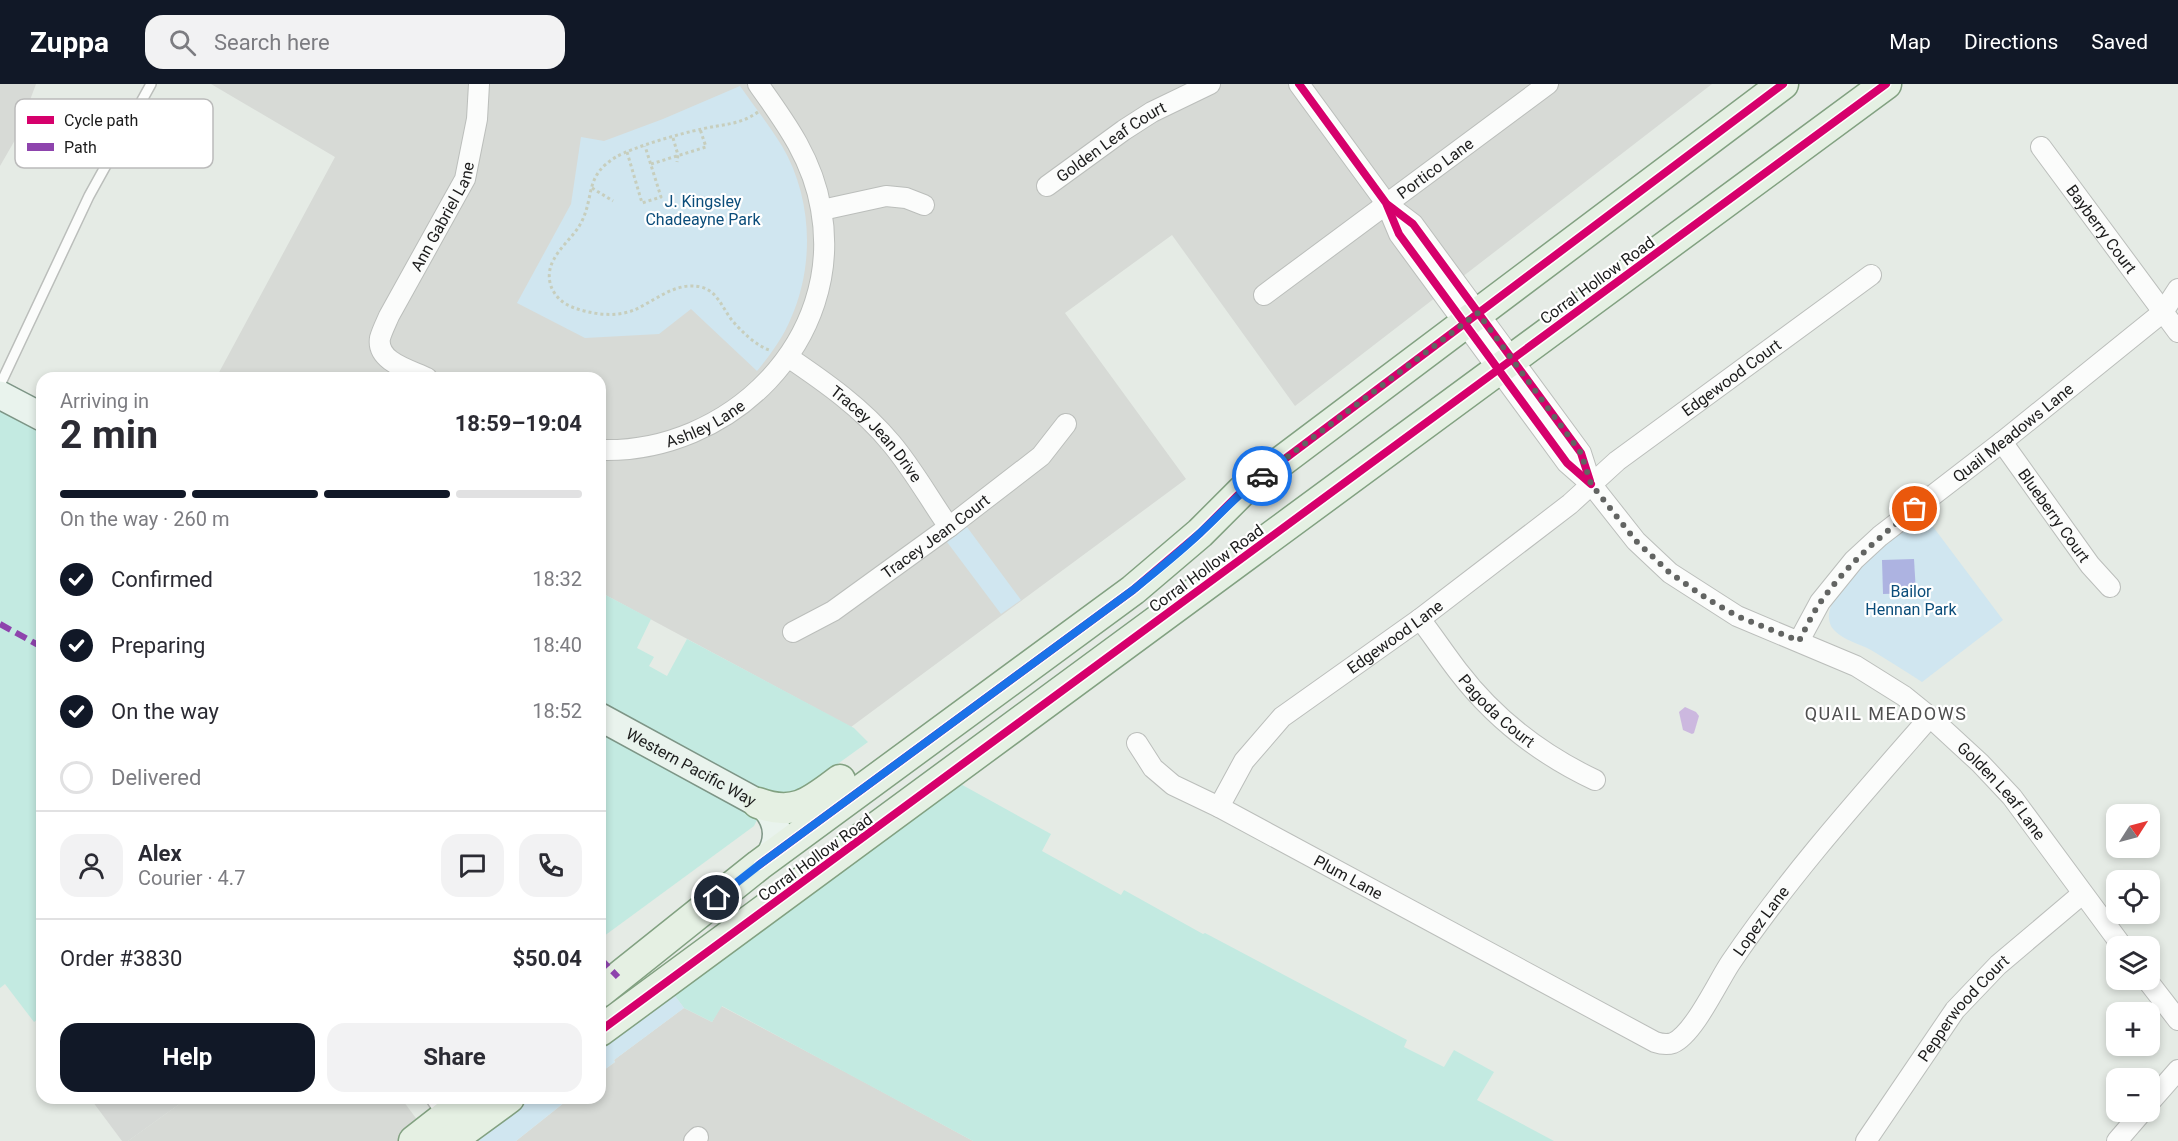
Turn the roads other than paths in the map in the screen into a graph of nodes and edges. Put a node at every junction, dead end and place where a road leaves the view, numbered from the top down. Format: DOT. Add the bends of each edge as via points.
graph roads {
  1 [pos="151,84"];
  2 [pos="479,84"];
  3 [pos="758,84"];
  4 [pos="1210,84"];
  5 [pos="1299,84"];
  6 [pos="1548,84"];
  7 [pos="1783,84"];
  8 [pos="1886,84"];
  9 [pos="143,99"];
  10 [pos="2041,147"];
  11 [pos="104,168"];
  12 [pos="1047,186"];
  13 [pos="1386,203"];
  14 [pos="924,205"];
  15 [pos="822,210"];
  16 [pos="1871,275"];
  17 [pos="2178,289"];
  18 [pos="1264,295"];
  19 [pos="2170,310"];
  20 [pos="1471,318"];
  21 [pos="2178,332"];
  22 [pos="788,357"];
  23 [pos="1505,364"];
  24 [pos="414,372"];
  25 [pos="0,386"];
  26 [pos="0,395"];
  27 [pos="36,414"];
  28 [pos="1066,423"];
  29 [pos="2002,442"];
  30 [pos="606,450"];
  31 [pos="1591,484"];
  32 [pos="1242,491"];
  33 [pos="949,527"];
  34 [pos="2110,587"];
  35 [pos="1420,619"];
  36 [pos="793,632"];
  37 [pos="1799,641"];
  38 [pos="1930,717"];
  39 [pos="606,720"];
  40 [pos="1137,743"];
  41 [pos="1594,780"];
  42 [pos="758,802"];
  43 [pos="1219,807"];
  44 [pos="769,857"];
  45 [pos="2082,894"];
  46 [pos="717,898"];
  47 [pos="740,928"];
  48 [pos="2114,936"];
  49 [pos="606,987"];
  50 [pos="2155,990"];
  51 [pos="1572,998"];
  52 [pos="2178,1020"];
  53 [pos="606,1027"];
  54 [pos="2178,1070"];
  55 [pos="2160,1091"];
  56 [pos="461,1104"];
  57 [pos="490,1104"];
  58 [pos="441,1119"];
  59 [pos="2133,1122"];
  60 [pos="414,1141"];
  61 [pos="1866,1141"];
  62 [pos="2117,1141"];
  1 -- 9 [label="lane"];
  2 -- 24 [label="street, Ann Gabriel Lane" via="477,119 465,179 389,316 380,340 383,353 392,362"];
  3 -- 15 [label="street, Ashley Lane" via="800,145 813,174"];
  4 -- 12 [label="street, Golden Leaf Court" via="1152,112"];
  5 -- 13 [label="street, Golden Leaf Lane"];
  6 -- 13 [label="street, Portico Lane"];
  7 -- 20 [label="main road, Corral Hollow Road"];
  8 -- 23 [label="main road, Corral Hollow Road"];
  10 -- 19 [label="street, Bayberry Court"];
  11 -- 25 [label="lane"];
  13 -- 18 [label="street, Portico Lane"];
  13 -- 20 [label="street, Golden Leaf Lane" via="1413,224"];
  14 -- 15 [label="street" via="886,196"];
  15 -- 22 [label="street, Ashley Lane" via="822,270 801,337"];
  16 -- 31 [label="street, Edgewood Court"];
  17 -- 19 [label="street, Quail Meadows Lane"];
  19 -- 21 [label="street, Bayberry Court"];
  19 -- 29 [label="street, Quail Meadows Lane"];
  20 -- 23 [label="street, Golden Leaf Lane"];
  20 -- 32 [label="main road, Corral Hollow Road"];
  22 -- 30 [label="street, Ashley Lane" via="757,393 694,434 654,446"];
  22 -- 33 [label="street, Tracey Jean Drive" via="867,416 892,444"];
  23 -- 31 [label="street, Golden Leaf Lane" via="1568,463"];
  23 -- 47 [label="main road, Corral Hollow Road"];
  26 -- 27 [label="street"];
  28 -- 33 [label="street, Tracey Jean Court" via="1041,456"];
  29 -- 34 [label="street, Blueberry Court"];
  29 -- 37 [label="street, Quail Meadows Lane" via="1854,560 1820,602"];
  31 -- 35 [label="street, Edgewood Lane"];
  31 -- 37 [label="street, Golden Leaf Lane" via="1636,541 1670,573 1737,616"];
  32 -- 42 [label="main road" via="1168,539 811,801 781,809"];
  32 -- 44 [label="main road, Corral Hollow Road" via="1133,590"];
  33 -- 36 [label="street, Tracey Jean Court" via="833,611"];
  35 -- 41 [label="street, Pagoda Court" via="1459,673 1497,713 1534,745"];
  35 -- 43 [label="street, Edgewood Lane" via="1282,717 1244,761"];
  37 -- 38 [label="street, Golden Leaf Lane" via="1856,666"];
  38 -- 45 [label="street, Golden Leaf Lane" via="2012,797"];
  38 -- 51 [label="street, Lopez Lane" via="1856,801 1755,927 1708,1002 1674,1042 1655,1042"];
  39 -- 42 [label="street, Western Pacific Way"];
  40 -- 43 [label="street, Plum Lane" via="1153,768 1173,784"];
  42 -- 44 [label="street, Western Pacific Way" via="770,813 777,828 776,843"];
  43 -- 51 [label="street, Plum Lane"];
  44 -- 46 [label="main road, Corral Hollow Road"];
  45 -- 48 [label="street, Golden Leaf Lane"];
  45 -- 61 [label="street, Pepperwood Court" via="1998,965 1955,1010"];
  46 -- 47 [label="main road" via="722,918"];
  46 -- 49 [label="main road, Corral Hollow Road"];
  47 -- 53 [label="main road, Corral Hollow Road"];
  50 -- 52 [label="street"];
  54 -- 55 [label="street"];
  56 -- 58 [label="main road"];
  57 -- 58 [label="main road"];
  58 -- 60 [label="main road"];
  59 -- 62 [label="street"];
}
